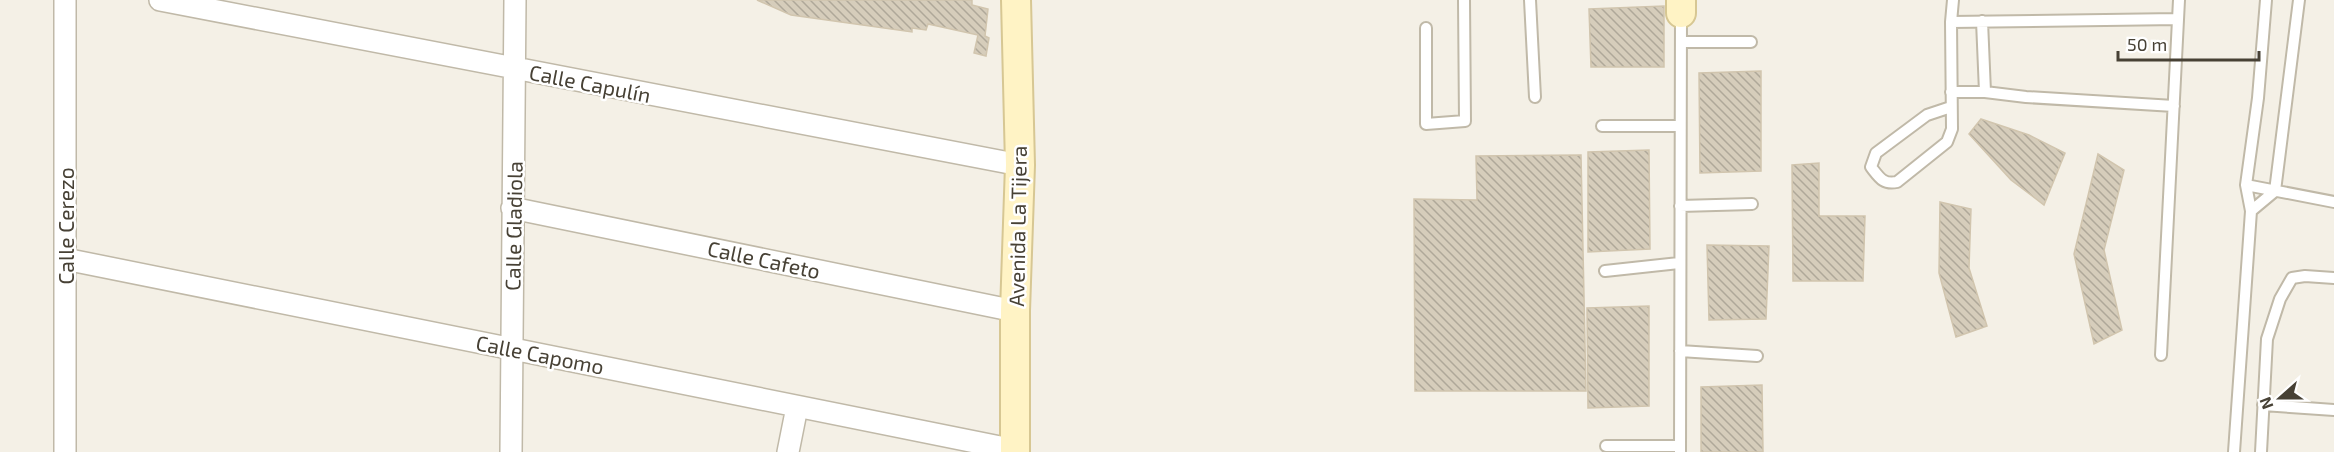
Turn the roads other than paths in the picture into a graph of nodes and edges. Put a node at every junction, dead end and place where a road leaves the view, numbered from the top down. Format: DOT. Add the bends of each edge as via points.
graph roads {
  1 [pos="65,0"];
  2 [pos="160,0"];
  3 [pos="514,0"];
  4 [pos="1016,0"];
  5 [pos="1464,0"];
  6 [pos="1530,0"];
  7 [pos="1953,0"];
  8 [pos="2179,0"];
  9 [pos="2266,0"];
  10 [pos="2299,0"];
  11 [pos="1681,6"];
  12 [pos="2178,20"];
  13 [pos="1982,21"];
  14 [pos="1950,22"];
  15 [pos="1426,28"];
  16 [pos="1681,42"];
  17 [pos="1751,42"];
  18 [pos="515,69"];
  19 [pos="1951,92"];
  20 [pos="1985,92"];
  21 [pos="1535,97"];
  22 [pos="2174,106"];
  23 [pos="1951,107"];
  24 [pos="1602,126"];
  25 [pos="1680,126"];
  26 [pos="1020,165"];
  27 [pos="2246,185"];
  28 [pos="2275,191"];
  29 [pos="2334,202"];
  30 [pos="1752,204"];
  31 [pos="1680,206"];
  32 [pos="512,208"];
  33 [pos="2251,212"];
  34 [pos="65,259"];
  35 [pos="1679,263"];
  36 [pos="1605,271"];
  37 [pos="2334,278"];
  38 [pos="1015,311"];
  39 [pos="512,348"];
  40 [pos="1680,351"];
  41 [pos="2161,355"];
  42 [pos="1757,356"];
  43 [pos="2263,405"];
  44 [pos="797,407"];
  45 [pos="2334,410"];
  46 [pos="1606,446"];
  47 [pos="1680,449"];
  48 [pos="1015,451"];
  49 [pos="66,452"];
  50 [pos="511,452"];
  51 [pos="788,452"];
  52 [pos="2234,452"];
  53 [pos="2260,452"];
  1 -- 34 [label="street, Calle Cerezo"];
  2 -- 18 [label="street, Calle Capulín"];
  3 -- 18 [label="street, Calle Gladiola"];
  4 -- 26 [label="main road, Avenida La Tijera"];
  5 -- 15 [label="lane" via="1465,121 1426,124"];
  6 -- 21 [label="lane"];
  7 -- 14 [label="lane"];
  8 -- 12 [label="lane"];
  9 -- 27 [label="lane"];
  10 -- 28 [label="lane"];
  11 -- 16 [label="lane"];
  12 -- 13 [label="lane"];
  12 -- 22 [label="lane"];
  13 -- 14 [label="lane"];
  13 -- 20 [label="lane"];
  14 -- 19 [label="lane"];
  16 -- 17 [label="lane"];
  16 -- 25 [label="lane"];
  18 -- 26 [label="street, Calle Capulín"];
  18 -- 32 [label="street, Calle Gladiola"];
  19 -- 20 [label="lane"];
  19 -- 23 [label="lane"];
  20 -- 22 [label="lane"];
  22 -- 41 [label="lane"];
  23 -- 23 [label="lane" via="1927,115 1876,153 1871,167 1882,180 1897,182 1947,142 1952,129"];
  24 -- 25 [label="lane"];
  25 -- 31 [label="lane"];
  26 -- 38 [label="main road, Avenida La Tijera"];
  27 -- 28 [label="lane"];
  27 -- 33 [label="lane"];
  28 -- 29 [label="lane"];
  28 -- 33 [label="lane"];
  30 -- 31 [label="lane"];
  31 -- 35 [label="lane"];
  32 -- 38 [label="street, Calle Cafeto"];
  32 -- 39 [label="street, Calle Gladiola"];
  33 -- 52 [label="lane"];
  34 -- 39 [label="street, Calle Capomo"];
  34 -- 49 [label="street, Calle Cerezo"];
  35 -- 36 [label="lane"];
  35 -- 40 [label="lane"];
  37 -- 43 [label="lane" via="2292,278 2280,299 2267,339"];
  38 -- 48 [label="main road, Avenida La Tijera"];
  39 -- 44 [label="street, Calle Capomo"];
  39 -- 50 [label="street, Calle Gladiola"];
  40 -- 42 [label="lane"];
  40 -- 47 [label="lane"];
  43 -- 45 [label="lane"];
  43 -- 53 [label="lane"];
  44 -- 48 [label="street, Calle Capomo"];
  44 -- 51 [label="street"];
  46 -- 47 [label="lane"];
}
